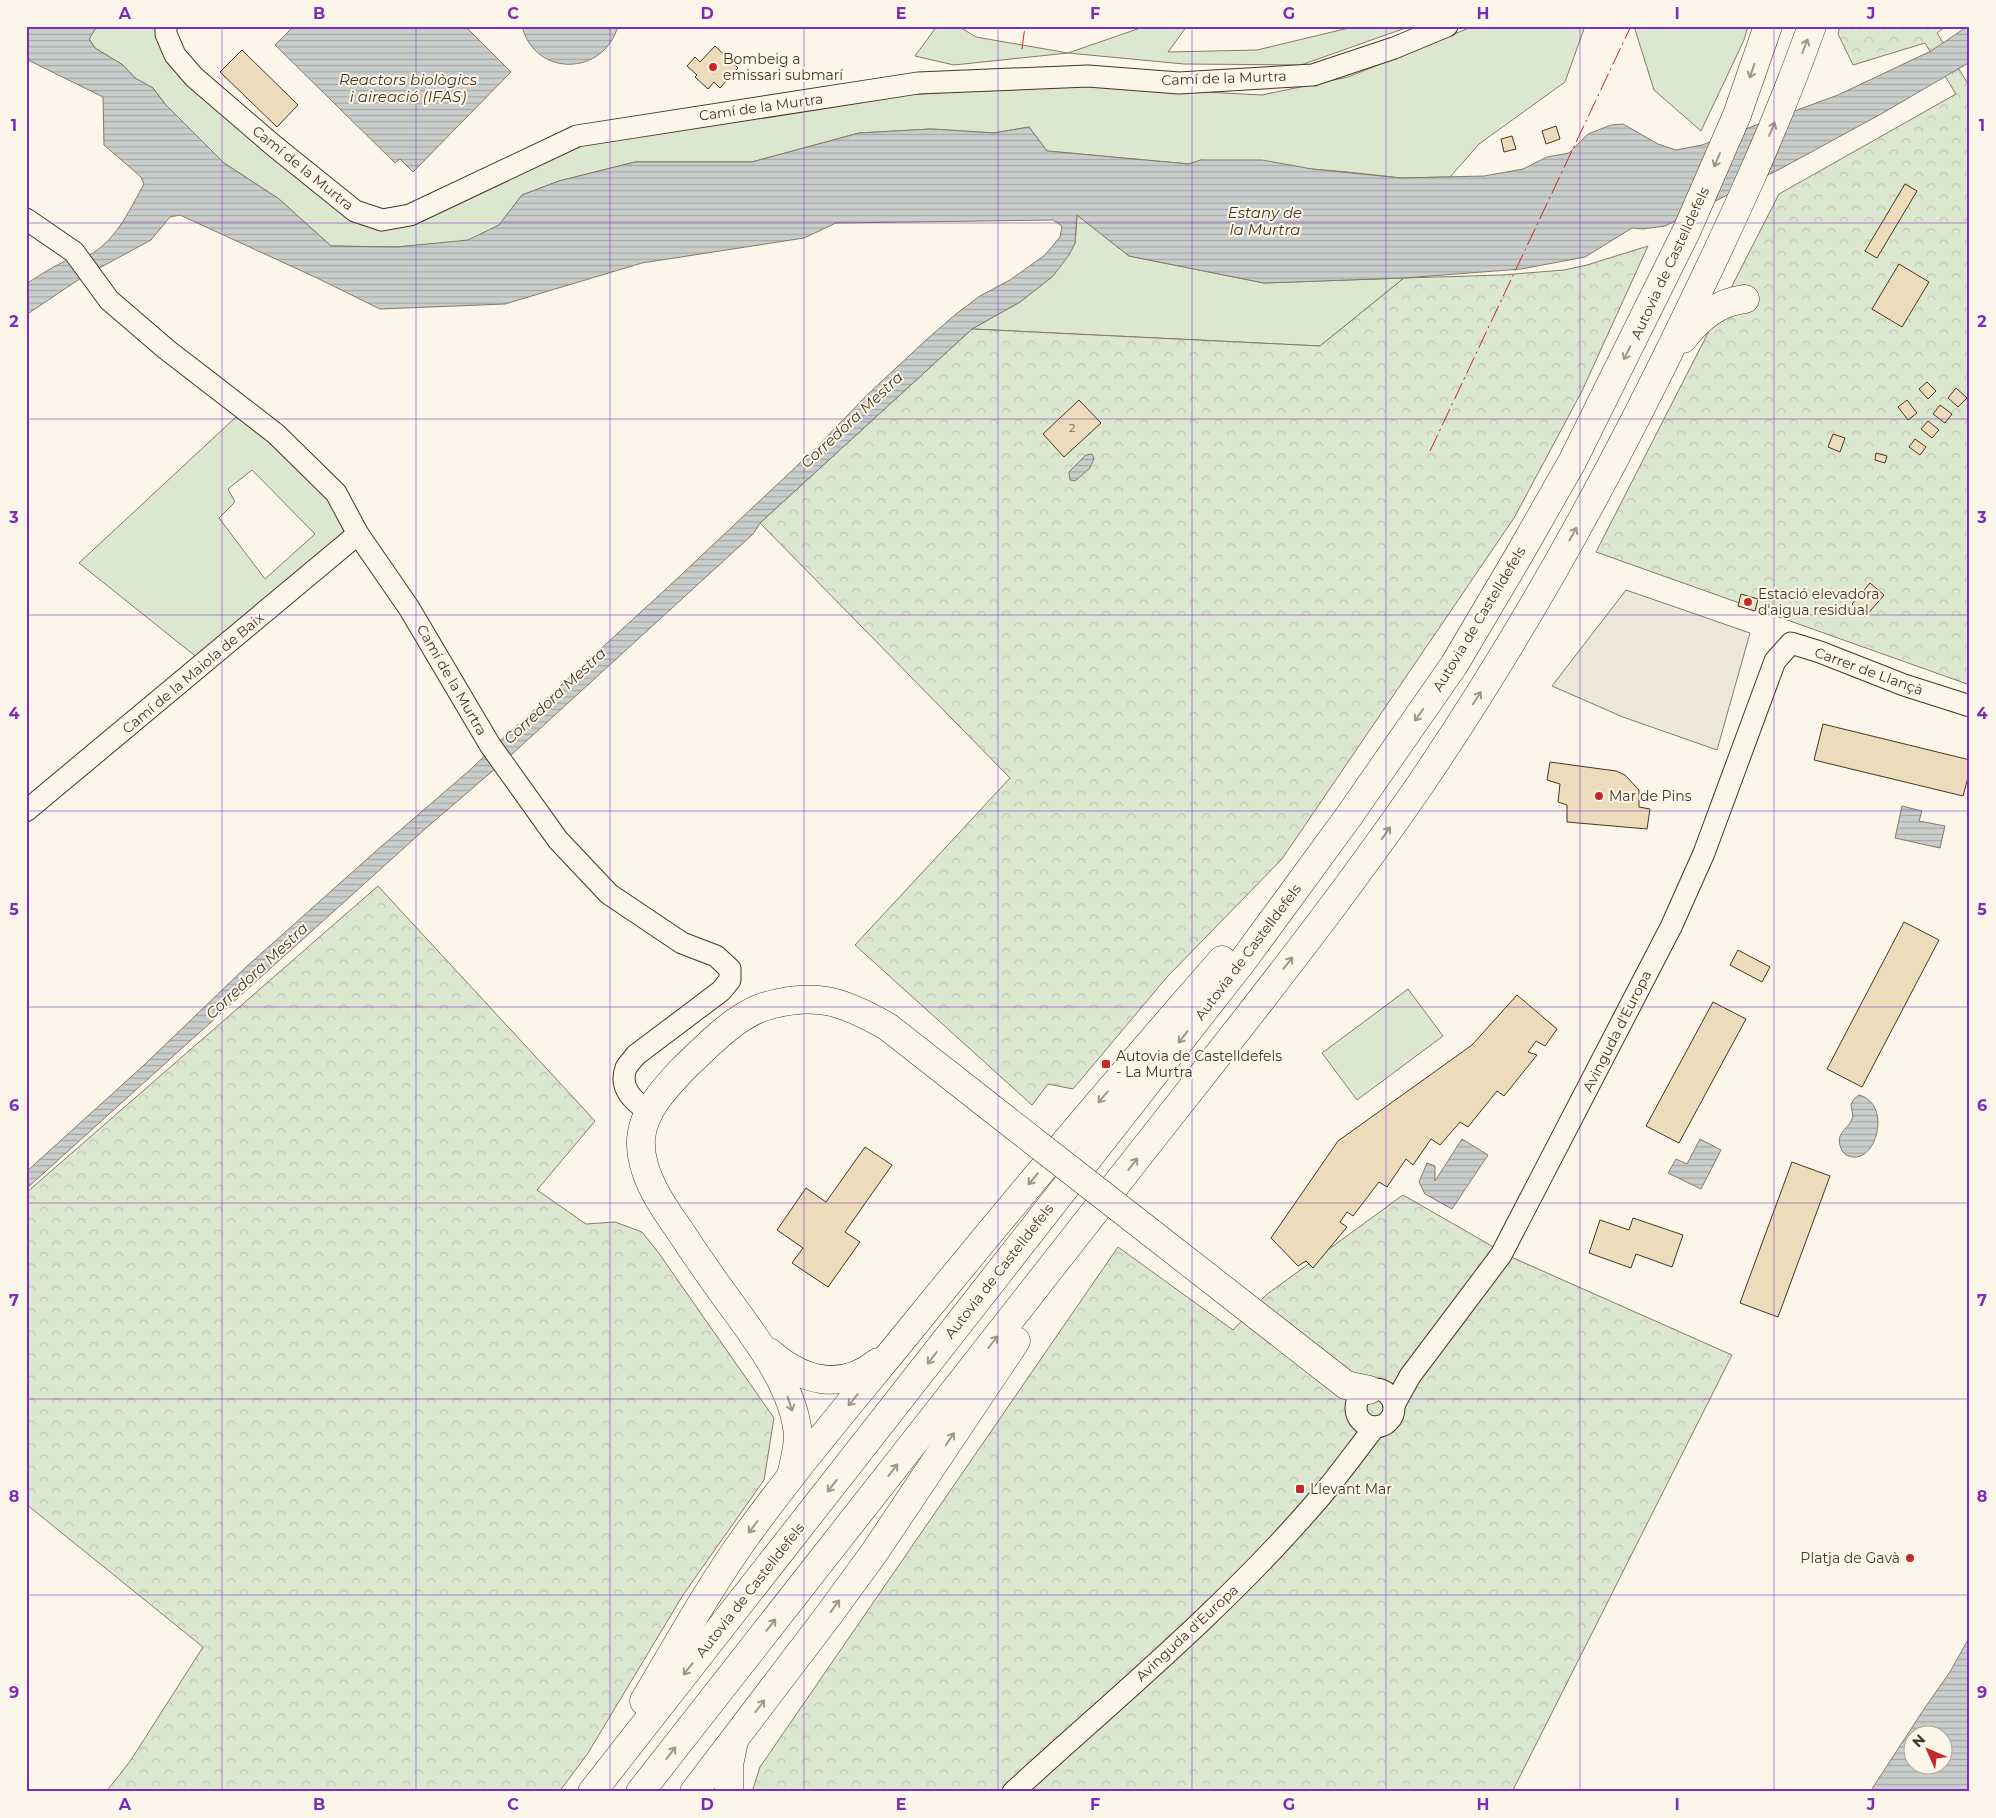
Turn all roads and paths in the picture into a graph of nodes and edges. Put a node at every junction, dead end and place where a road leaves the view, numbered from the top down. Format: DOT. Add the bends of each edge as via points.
graph roads {
  1 [pos="166,26"];
  2 [pos="1447,26"];
  3 [pos="1768,26"];
  4 [pos="1812,26"];
  5 [pos="26,219"];
  6 [pos="1724,238"];
  7 [pos="1657,377"];
  8 [pos="358,534"];
  9 [pos="1775,661"];
  10 [pos="1970,706"];
  11 [pos="26,811"];
  12 [pos="1349,816"];
  13 [pos="649,1112"];
  14 [pos="1092,1216"];
  15 [pos="760,1345"];
  16 [pos="895,1348"];
  17 [pos="1369,1403"];
  18 [pos="791,1477"];
  19 [pos="734,1740"];
  20 [pos="590,1792"];
  21 [pos="640,1792"];
  22 [pos="694,1792"];
  23 [pos="729,1792"];
  24 [pos="1013,1792"];
  1 -- 2 [label="street, Camí de la Murtra" via="175,55 194,77 356,211 382,220 410,215 577,136 918,83 1088,76 1179,83 1313,75"];
  3 -- 12 [label="highway, Autovia de Castelldefels, one-way" via="1737,115 1687,230 1580,445 1454,665"];
  6 -- 4 [label="highway, one-way" via="1740,206"];
  5 -- 8 [label="street, Camí de la Murtra" via="74,252 109,300 166,349 276,434 336,493"];
  6 -- 7 [label="highway"];
  6 -- 7 [label="highway" via="1720,258 1722,278 1728,290 1744,299 1719,306 1697,322"];
  14 -- 7 [label="highway, one-way" via="1351,883 1420,784 1490,679 1550,576"];
  8 -- 11 [label="street, Camí de la Maiola de Baix"];
  8 -- 13 [label="street, Camí de la Murtra" via="409,608 490,745 558,840 609,894 682,943 716,956 730,969 730,980 721,991 636,1055 626,1069 628,1095"];
  9 -- 10 [label="street, Carrer de Llançà" via="1791,643"];
  9 -- 17 [label="street, Avinguda d'Europa" via="1704,853 1671,927 1501,1255 1410,1376"];
  12 -- 16 [label="highway, one-way" via="1077,1127"];
  12 -- 20 [label="highway, Autovia de Castelldefels, one-way" via="1239,966"];
  13 -- 15 [label="highway" via="641,1138 642,1155 652,1186"];
  13 -- 17 [label="highway, bridge" via="664,1089 702,1050 755,1010 808,998 835,1002 863,1013 888,1027"];
  19 -- 14 [label="highway, one-way" via="874,1552 1037,1312"];
  21 -- 14 [label="highway, one-way"];
  15 -- 16 [label="highway" via="790,1369 806,1376 834,1381 859,1374"];
  15 -- 18 [label="highway, one-way" via="792,1406 798,1435"];
  16 -- 18 [label="highway, one-way"];
  17 -- 24 [label="street, Avinguda d'Europa" via="1348,1462 1317,1501 1243,1580"];
  18 -- 20 [label="highway, one-way" via="713,1585"];
  19 -- 22 [label="highway"];
  19 -- 23 [label="highway" via="729,1765"];
}
